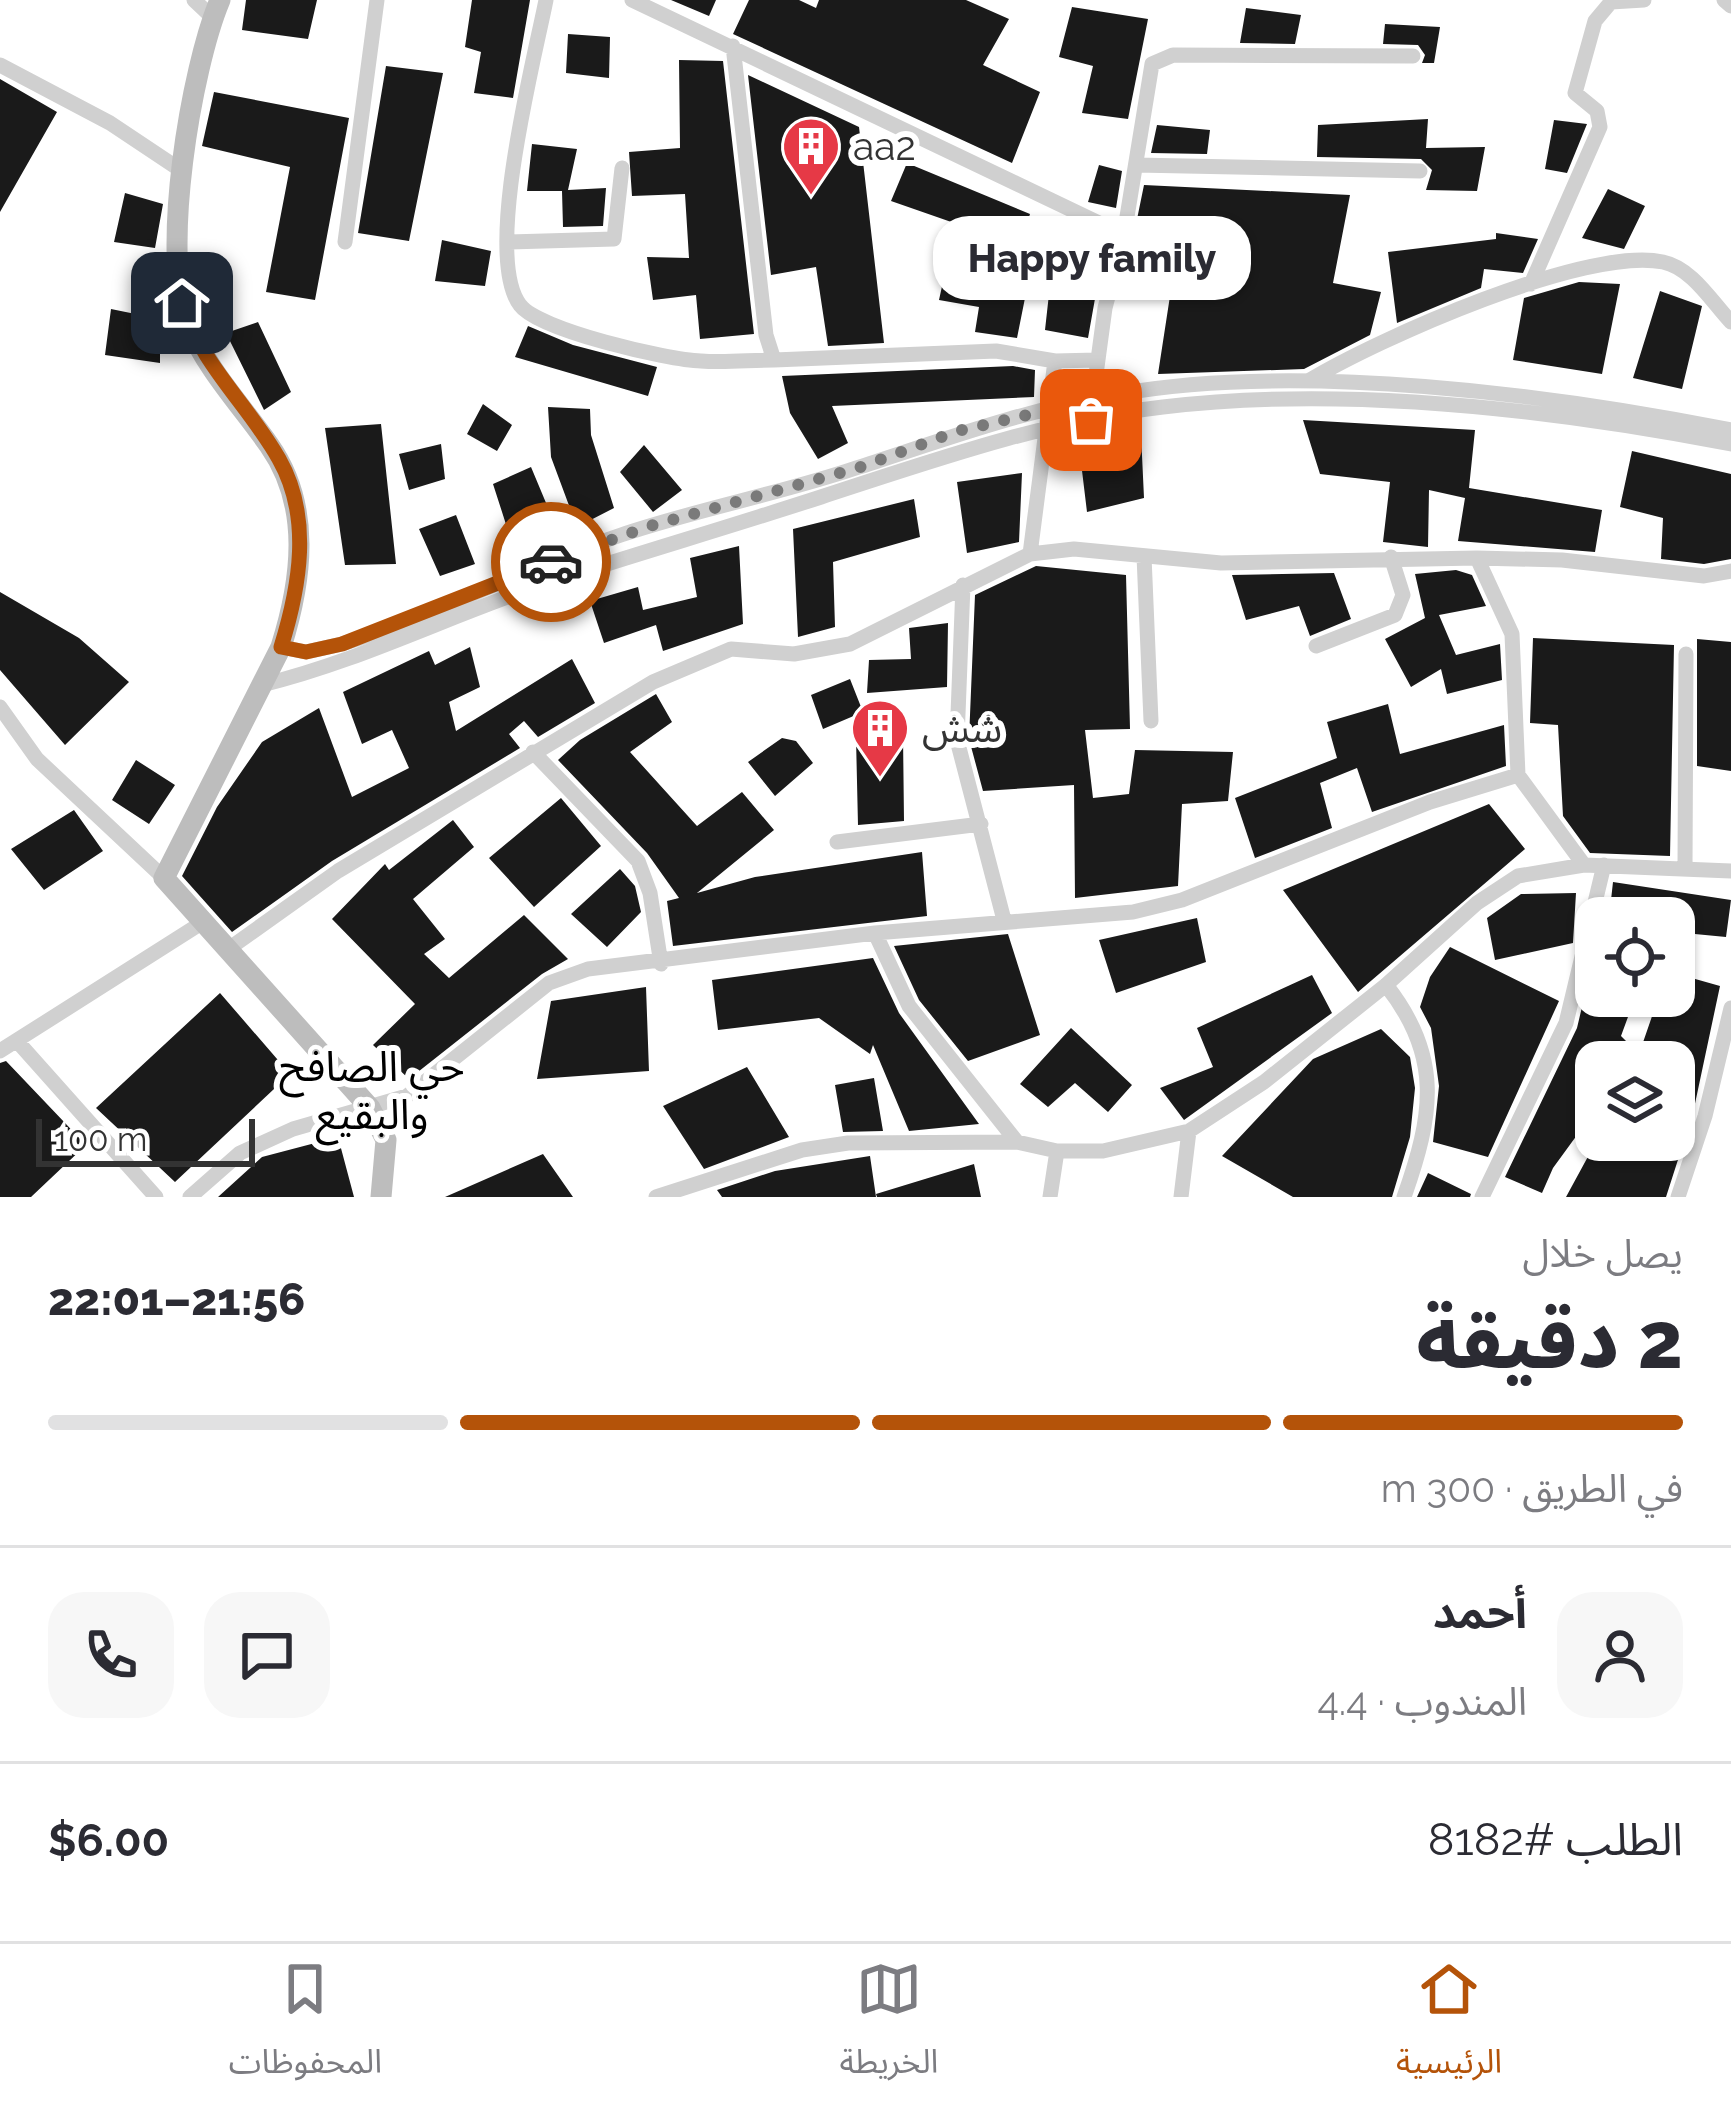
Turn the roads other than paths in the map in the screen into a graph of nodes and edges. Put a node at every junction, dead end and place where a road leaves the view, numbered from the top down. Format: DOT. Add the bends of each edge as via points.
graph roads {
  1 [pos="194,0"];
  2 [pos="377,0"];
  3 [pos="546,0"];
  4 [pos="632,0"];
  5 [pos="1644,0"];
  6 [pos="216,8"];
  7 [pos="733,46"];
  8 [pos="1413,56"];
  9 [pos="0,65"];
  10 [pos="1136,165"];
  11 [pos="622,168"];
  12 [pos="182,171"];
  13 [pos="1420,171"];
  14 [pos="1124,236"];
  15 [pos="345,242"];
  16 [pos="509,242"];
  17 [pos="1531,284"];
  18 [pos="1731,322"];
  19 [pos="774,360"];
  20 [pos="1097,360"];
  21 [pos="1055,361"];
  22 [pos="1307,382"];
  23 [pos="1214,384"];
  24 [pos="1092,400"];
  25 [pos="1214,403"];
  26 [pos="1051,408"];
  27 [pos="1091,420"];
  28 [pos="1049,429"];
  29 [pos="1731,430"];
  30 [pos="1731,444"];
  31 [pos="1030,554"];
  32 [pos="1144,556"];
  33 [pos="1391,556"];
  34 [pos="1477,558"];
  35 [pos="1731,571"];
  36 [pos="963,585"];
  37 [pos="1316,646"];
  38 [pos="281,647"];
  39 [pos="1687,654"];
  40 [pos="262,685"];
  41 [pos="0,707"];
  42 [pos="1151,721"];
  43 [pos="533,752"];
  44 [pos="1517,775"];
  45 [pos="981,824"];
  46 [pos="837,842"];
  47 [pos="1584,865"];
  48 [pos="1604,866"];
  49 [pos="1685,868"];
  50 [pos="1731,871"];
  51 [pos="164,878"];
  52 [pos="1004,920"];
  53 [pos="200,923"];
  54 [pos="875,933"];
  55 [pos="226,950"];
  56 [pos="661,964"];
  57 [pos="1386,985"];
  58 [pos="1731,1008"];
  59 [pos="17,1041"];
  60 [pos="0,1051"];
  61 [pos="370,1108"];
  62 [pos="1190,1131"];
  63 [pos="1017,1142"];
  64 [pos="1057,1151"];
  65 [pos="156,1197"];
  66 [pos="190,1197"];
  67 [pos="381,1197"];
  68 [pos="656,1197"];
  69 [pos="1050,1197"];
  70 [pos="1181,1197"];
  71 [pos="1404,1197"];
  72 [pos="1482,1197"];
  73 [pos="1678,1197"];
  1 -- 6 [label="street"];
  2 -- 15 [label="street"];
  3 -- 16 [label="street" via="519,133"];
  4 -- 7 [label="street"];
  5 -- 17 [label="street" via="1611,2 1594,21 1575,94 1597,111 1600,127"];
  6 -- 12 [label="street"];
  7 -- 14 [label="street"];
  7 -- 19 [label="street"];
  8 -- 10 [label="street" via="1159,58 1147,77"];
  9 -- 12 [label="street"];
  10 -- 13 [label="street"];
  10 -- 14 [label="street"];
  11 -- 16 [label="street" via="614,239"];
  12 -- 38 [label="street" via="178,286 187,321 280,460 296,511 298,575"];
  14 -- 20 [label="street"];
  16 -- 19 [label="street" via="512,291 536,319 698,361"];
  17 -- 18 [label="street" via="1605,265 1662,262 1688,275"];
  17 -- 22 [label="street"];
  19 -- 21 [label="street" via="996,351"];
  20 -- 21 [label="street"];
  20 -- 24 [label="street"];
  21 -- 26 [label="street"];
  22 -- 23 [label="street"];
  22 -- 29 [label="street" via="1561,403"];
  23 -- 24 [label="street"];
  23 -- 25 [label="street"];
  24 -- 26 [label="street"];
  24 -- 27 [label="street"];
  25 -- 27 [label="street"];
  25 -- 30 [label="street" via="1382,400"];
  26 -- 28 [label="street"];
  26 -- 38 [label="street" via="623,534 342,644 306,652"];
  27 -- 28 [label="street"];
  28 -- 31 [label="street"];
  28 -- 40 [label="street" via="584,571 331,667"];
  31 -- 32 [label="street"];
  31 -- 36 [label="street"];
  32 -- 33 [label="street" via="1237,563"];
  32 -- 42 [label="street"];
  33 -- 34 [label="street"];
  33 -- 37 [label="street" via="1402,595 1396,615"];
  34 -- 35 [label="street" via="1691,575"];
  34 -- 44 [label="street" via="1512,634"];
  36 -- 43 [label="street" via="835,650 717,653"];
  36 -- 45 [label="street" via="955,725"];
  38 -- 40 [label="street"];
  39 -- 49 [label="street"];
  40 -- 51 [label="street"];
  41 -- 51 [label="street" via="37,759"];
  43 -- 55 [label="street"];
  43 -- 56 [label="street" via="638,861"];
  44 -- 47 [label="street"];
  44 -- 52 [label="street" via="1182,900 1100,916"];
  45 -- 46 [label="street"];
  45 -- 52 [label="street"];
  47 -- 48 [label="street"];
  47 -- 57 [label="street" via="1518,876"];
  48 -- 49 [label="street"];
  48 -- 72 [label="street" via="1565,1023"];
  49 -- 50 [label="street"];
  51 -- 53 [label="street"];
  52 -- 54 [label="street"];
  53 -- 55 [label="street"];
  53 -- 59 [label="street"];
  54 -- 56 [label="street"];
  54 -- 63 [label="street" via="909,1006"];
  55 -- 61 [label="street"];
  56 -- 61 [label="street" via="588,969 549,983 406,1096"];
  57 -- 62 [label="street"];
  57 -- 71 [label="street" via="1414,1024 1428,1074 1423,1139"];
  58 -- 73 [label="street"];
  59 -- 60 [label="street"];
  59 -- 65 [label="street"];
  61 -- 66 [label="street" via="240,1153"];
  61 -- 67 [label="street" via="386,1140"];
  62 -- 64 [label="street" via="1103,1151"];
  62 -- 70 [label="street"];
  63 -- 64 [label="street"];
  63 -- 68 [label="street" via="802,1150"];
  64 -- 69 [label="street"];
}
